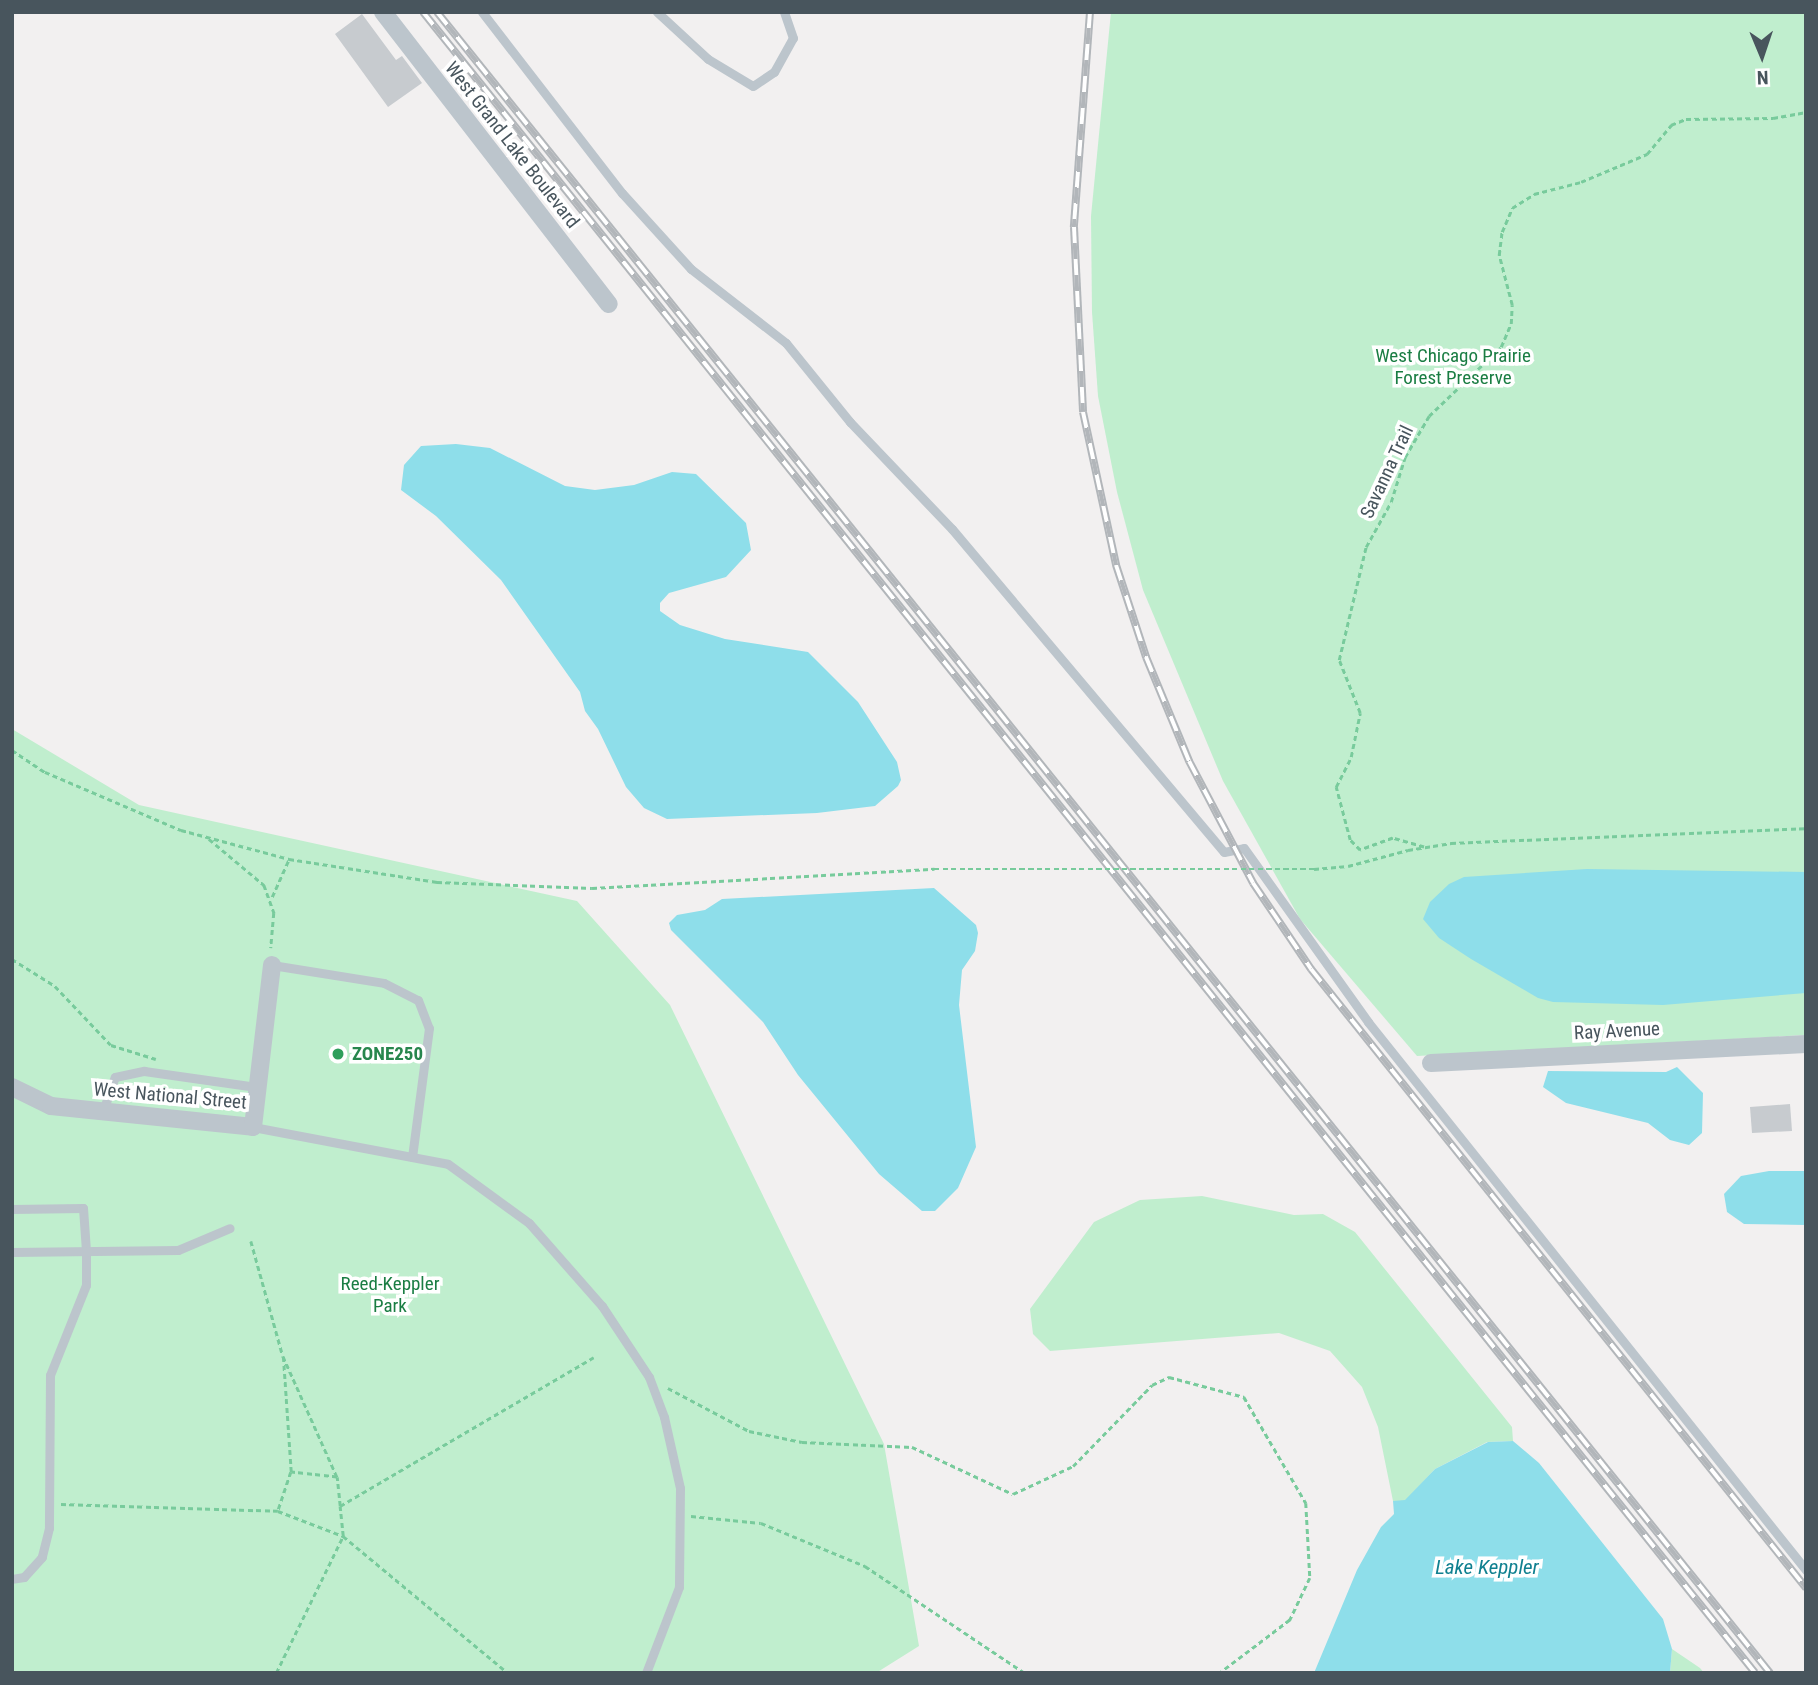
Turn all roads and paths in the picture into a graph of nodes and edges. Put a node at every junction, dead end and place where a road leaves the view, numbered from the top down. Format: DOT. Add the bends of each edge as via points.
graph roads {
  1 [pos="383,12"];
  2 [pos="482,12"];
  3 [pos="657,12"];
  4 [pos="784,12"];
  5 [pos="1806,112"];
  6 [pos="609,303"];
  7 [pos="12,750"];
  8 [pos="1806,828"];
  9 [pos="205,837"];
  10 [pos="1423,847"];
  11 [pos="289,859"];
  12 [pos="272,898"];
  13 [pos="12,960"];
  14 [pos="272,965"];
  15 [pos="1806,1044"];
  16 [pos="156,1056"];
  17 [pos="1431,1063"];
  18 [pos="12,1087"];
  19 [pos="257,1087"];
  20 [pos="103,1111"];
  21 [pos="253,1127"];
  22 [pos="412,1157"];
  23 [pos="12,1209"];
  24 [pos="229,1228"];
  25 [pos="251,1241"];
  26 [pos="86,1251"];
  27 [pos="12,1252"];
  28 [pos="283,1356"];
  29 [pos="594,1357"];
  30 [pos="649,1377"];
  31 [pos="291,1472"];
  32 [pos="337,1477"];
  33 [pos="55,1504"];
  34 [pos="340,1506"];
  35 [pos="278,1511"];
  36 [pos="681,1515"];
  37 [pos="343,1536"];
  38 [pos="1806,1570"];
  39 [pos="12,1579"];
  40 [pos="276,1673"];
  41 [pos="508,1673"];
  42 [pos="646,1673"];
  43 [pos="1025,1673"];
  44 [pos="1220,1673"];
  1 -- 6 [label="street, West Grand Lake Boulevard"];
  2 -- 38 [label="lane" via="622,192 691,269 786,343 850,422 953,529 1224,852 1244,848 1368,1022"];
  3 -- 4 [label="lane" via="708,59 752,86 774,72 793,38"];
  5 -- 10 [label="path, Savanna Trail" via="1773,118 1686,120 1671,125 1647,154 1581,182 1534,194 1512,208 1499,255 1512,304 1511,324 1501,347 1429,416 1405,457 1401,481 1366,547 1339,660 1360,713 1351,757 1336,787 1350,840 1360,850 1393,838"];
  7 -- 9 [label="path" via="45,772"];
  8 -- 10 [label="path"];
  9 -- 11 [label="path"];
  9 -- 12 [label="path" via="250,869"];
  10 -- 11 [label="path, bridge" via="1348,866 1314,869 934,869 592,888 437,882"];
  11 -- 12 [label="path"];
  12 -- 14 [label="path"];
  13 -- 16 [label="path" via="55,986 111,1045"];
  14 -- 19 [label="street, West National Street"];
  14 -- 22 [label="lane" via="384,983 418,1000 429,1028"];
  15 -- 17 [label="street, Ray Avenue"];
  18 -- 20 [label="street, West National Street" via="51,1106"];
  19 -- 20 [label="lane" via="144,1071 115,1077"];
  19 -- 21 [label="street, West National Street"];
  20 -- 21 [label="street, West National Street"];
  21 -- 22 [label="lane"];
  22 -- 30 [label="lane" via="448,1164 529,1223 602,1307"];
  23 -- 26 [label="lane" via="83,1208"];
  24 -- 26 [label="lane" via="178,1250"];
  25 -- 28 [label="path"];
  26 -- 27 [label="lane"];
  26 -- 39 [label="lane" via="86,1285 50,1375 49,1528 42,1556 24,1577"];
  28 -- 31 [label="path"];
  28 -- 32 [label="path"];
  29 -- 34 [label="path"];
  30 -- 36 [label="lane" via="664,1417 680,1488"];
  30 -- 44 [label="path" via="749,1432 802,1442 912,1447 1013,1494 1073,1466 1152,1385 1168,1377 1244,1396 1306,1503 1310,1578 1290,1620"];
  31 -- 32 [label="path"];
  31 -- 35 [label="path"];
  32 -- 34 [label="path"];
  33 -- 35 [label="path"];
  34 -- 37 [label="path"];
  35 -- 37 [label="path"];
  36 -- 42 [label="lane" via="679,1587"];
  36 -- 43 [label="path" via="761,1523 865,1566"];
  37 -- 40 [label="path"];
  37 -- 41 [label="path"];
}
